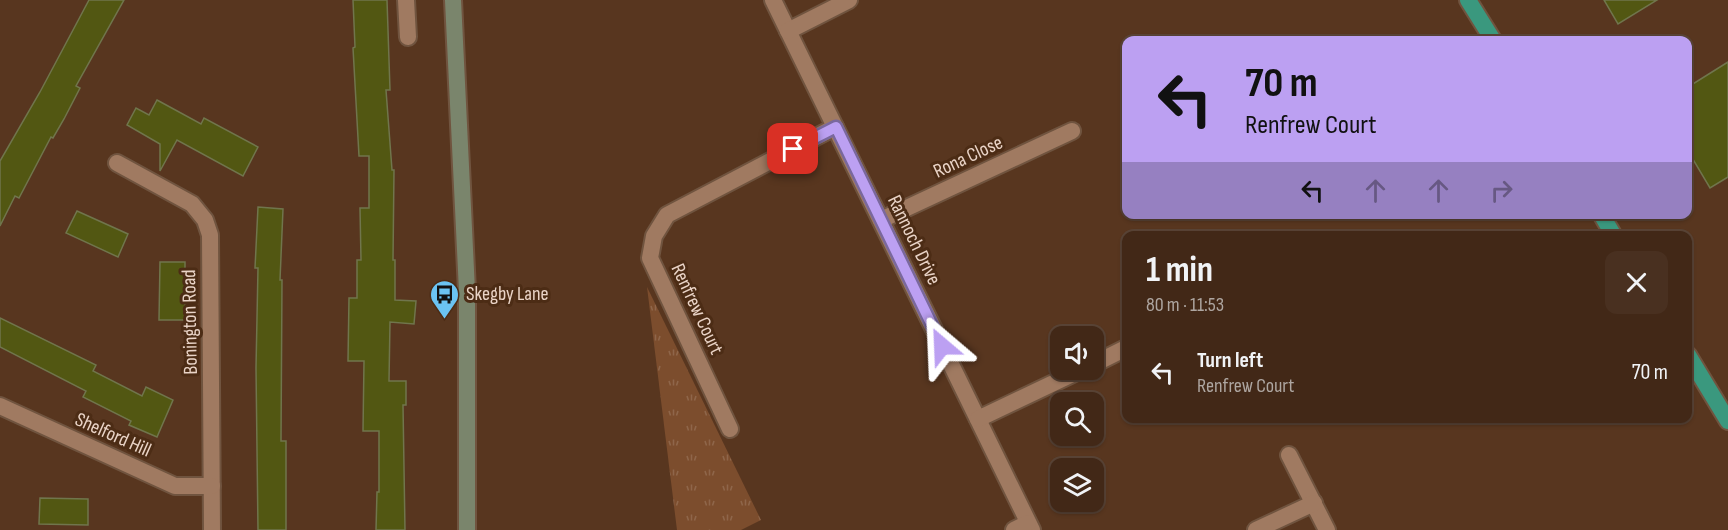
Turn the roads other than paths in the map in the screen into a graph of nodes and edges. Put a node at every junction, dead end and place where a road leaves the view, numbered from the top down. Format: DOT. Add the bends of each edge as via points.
graph roads {
  1 [pos="406,0"];
  2 [pos="453,0"];
  3 [pos="773,0"];
  4 [pos="849,0"];
  5 [pos="1467,0"];
  6 [pos="788,31"];
  7 [pos="1490,36"];
  8 [pos="408,37"];
  9 [pos="836,127"];
  10 [pos="1072,131"];
  11 [pos="117,163"];
  12 [pos="881,220"];
  13 [pos="1122,350"];
  14 [pos="1104,359"];
  15 [pos="1692,362"];
  16 [pos="1060,380"];
  17 [pos="0,406"];
  18 [pos="978,419"];
  19 [pos="1728,421"];
  20 [pos="730,429"];
  21 [pos="1289,455"];
  22 [pos="212,486"];
  23 [pos="1314,503"];
  24 [pos="1025,528"];
  25 [pos="212,530"];
  26 [pos="467,530"];
  27 [pos="1256,530"];
  28 [pos="1327,530"];
  1 -- 8 [label="street"];
  2 -- 26 [label="main road" via="467,291"];
  3 -- 6 [label="street, Rannoch Drive"];
  4 -- 6 [label="street"];
  5 -- 7 [label="highway"];
  6 -- 9 [label="street, Rannoch Drive"];
  9 -- 12 [label="street, Rannoch Drive"];
  9 -- 20 [label="street, Renfrew Court" via="667,215 654,236 650,258"];
  10 -- 12 [label="street, Rona Close"];
  11 -- 22 [label="street, Bonington Road" via="192,204 205,220 210,235"];
  12 -- 18 [label="street, Rannoch Drive"];
  13 -- 14 [label="street"];
  15 -- 19 [label="highway"];
  16 -- 18 [label="street"];
  17 -- 22 [label="street, Shelford Hill" via="175,486"];
  18 -- 24 [label="street, Rannoch Drive"];
  21 -- 23 [label="street"];
  22 -- 25 [label="street, Bonington Road"];
  23 -- 27 [label="street"];
  23 -- 28 [label="street"];
}
